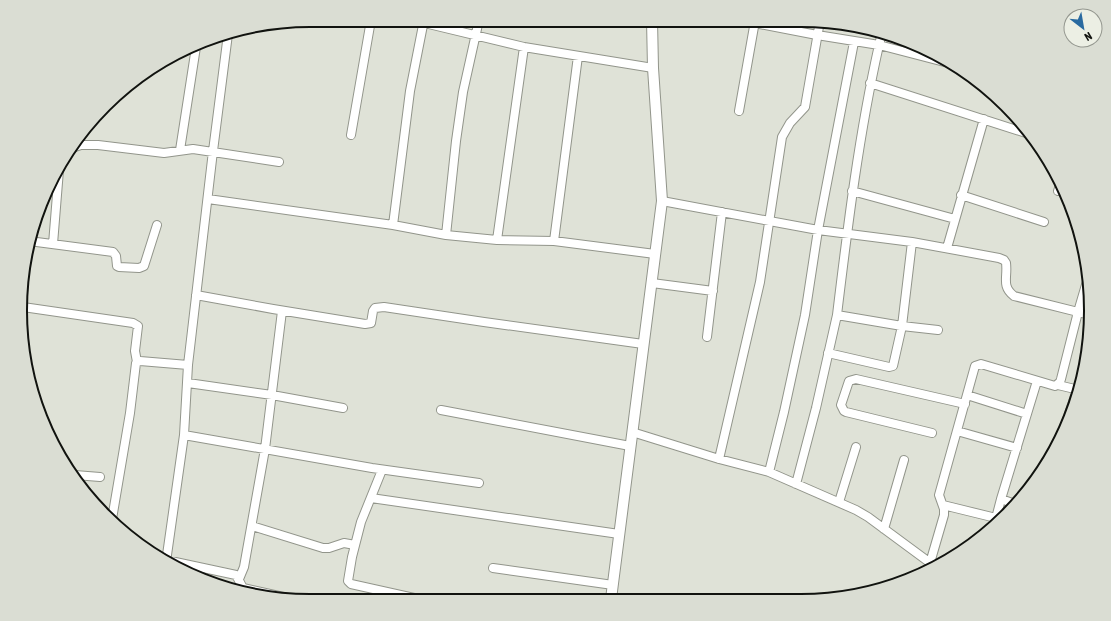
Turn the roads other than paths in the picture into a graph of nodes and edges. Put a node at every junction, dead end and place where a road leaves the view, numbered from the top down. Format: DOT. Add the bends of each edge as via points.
graph roads {
  1 [pos="370,27"];
  2 [pos="422,27"];
  3 [pos="444,27"];
  4 [pos="478,27"];
  5 [pos="652,27"];
  6 [pos="754,27"];
  7 [pos="782,27"];
  8 [pos="819,28"];
  9 [pos="817,35"];
  10 [pos="476,36"];
  11 [pos="881,39"];
  12 [pos="227,40"];
  13 [pos="854,42"];
  14 [pos="879,45"];
  15 [pos="524,47"];
  16 [pos="195,52"];
  17 [pos="578,56"];
  18 [pos="930,58"];
  19 [pos="653,68"];
  20 [pos="870,83"];
  21 [pos="740,111"];
  22 [pos="984,119"];
  23 [pos="1019,131"];
  24 [pos="351,135"];
  25 [pos="80,146"];
  26 [pos="180,150"];
  27 [pos="212,151"];
  28 [pos="279,162"];
  29 [pos="58,181"];
  30 [pos="852,191"];
  31 [pos="962,195"];
  32 [pos="208,199"];
  33 [pos="662,201"];
  34 [pos="722,212"];
  35 [pos="955,219"];
  36 [pos="770,221"];
  37 [pos="1044,222"];
  38 [pos="157,225"];
  39 [pos="393,225"];
  40 [pos="818,230"];
  41 [pos="847,234"];
  42 [pos="446,235"];
  43 [pos="497,240"];
  44 [pos="554,241"];
  45 [pos="36,242"];
  46 [pos="912,242"];
  47 [pos="53,244"];
  48 [pos="947,248"];
  49 [pos="656,254"];
  50 [pos="652,283"];
  51 [pos="713,291"];
  52 [pos="196,295"];
  53 [pos="1083,295"];
  54 [pos="27,308"];
  55 [pos="282,311"];
  56 [pos="1078,312"];
  57 [pos="1084,313"];
  58 [pos="837,315"];
  59 [pos="902,326"];
  60 [pos="938,330"];
  61 [pos="707,337"];
  62 [pos="643,344"];
  63 [pos="828,353"];
  64 [pos="137,362"];
  65 [pos="188,365"];
  66 [pos="1037,381"];
  67 [pos="188,383"];
  68 [pos="1058,384"];
  69 [pos="1073,388"];
  70 [pos="272,395"];
  71 [pos="967,395"];
  72 [pos="965,404"];
  73 [pos="343,408"];
  74 [pos="441,410"];
  75 [pos="1027,414"];
  76 [pos="957,431"];
  77 [pos="632,432"];
  78 [pos="932,433"];
  79 [pos="184,435"];
  80 [pos="630,446"];
  81 [pos="856,447"];
  82 [pos="1017,448"];
  83 [pos="265,449"];
  84 [pos="719,459"];
  85 [pos="904,460"];
  86 [pos="382,470"];
  87 [pos="768,472"];
  88 [pos="80,475"];
  89 [pos="100,477"];
  90 [pos="478,483"];
  91 [pos="796,484"];
  92 [pos="371,498"];
  93 [pos="1001,499"];
  94 [pos="839,502"];
  95 [pos="1009,502"];
  96 [pos="943,505"];
  97 [pos="113,514"];
  98 [pos="997,515"];
  99 [pos="991,521"];
  100 [pos="252,526"];
  101 [pos="884,529"];
  102 [pos="619,534"];
  103 [pos="355,546"];
  104 [pos="167,555"];
  105 [pos="933,561"];
  106 [pos="930,563"];
  107 [pos="184,565"];
  108 [pos="492,568"];
  109 [pos="239,579"];
  110 [pos="241,585"];
  111 [pos="613,585"];
  112 [pos="396,594"];
  113 [pos="612,594"];
  1 -- 24 [label="street"];
  2 -- 39 [label="street" via="410,92"];
  3 -- 10 [label="street"];
  4 -- 10 [label="street"];
  5 -- 19 [label="street"];
  6 -- 21 [label="street"];
  7 -- 9 [label="street"];
  8 -- 9 [label="street"];
  9 -- 13 [label="street"];
  9 -- 36 [label="street" via="805,107 790,122 782,137"];
  10 -- 15 [label="street"];
  10 -- 42 [label="street" via="463,92"];
  11 -- 14 [label="street"];
  12 -- 27 [label="street"];
  13 -- 14 [label="street"];
  13 -- 40 [label="street"];
  14 -- 18 [label="street"];
  14 -- 20 [label="street"];
  15 -- 17 [label="street"];
  15 -- 43 [label="street"];
  16 -- 26 [label="street"];
  17 -- 19 [label="street"];
  17 -- 44 [label="street"];
  19 -- 33 [label="street"];
  20 -- 22 [label="street"];
  20 -- 30 [label="street"];
  22 -- 23 [label="street"];
  22 -- 31 [label="street"];
  25 -- 26 [label="street" via="98,145 164,153"];
  26 -- 27 [label="street"];
  27 -- 28 [label="street"];
  27 -- 32 [label="street"];
  29 -- 47 [label="street"];
  30 -- 35 [label="street"];
  30 -- 41 [label="street"];
  31 -- 35 [label="street"];
  31 -- 37 [label="street"];
  32 -- 39 [label="street"];
  32 -- 52 [label="street"];
  33 -- 34 [label="street"];
  33 -- 49 [label="street"];
  34 -- 36 [label="street"];
  34 -- 51 [label="street"];
  35 -- 48 [label="street"];
  36 -- 40 [label="street"];
  36 -- 84 [label="street" via="760,282"];
  38 -- 47 [label="street" via="144,266 139,268 117,266 113,252"];
  39 -- 42 [label="street"];
  40 -- 41 [label="street"];
  40 -- 87 [label="street" via="805,315"];
  41 -- 46 [label="street"];
  41 -- 58 [label="street"];
  42 -- 43 [label="street"];
  43 -- 44 [label="street"];
  44 -- 49 [label="street"];
  45 -- 47 [label="street"];
  46 -- 48 [label="street"];
  46 -- 59 [label="street"];
  48 -- 56 [label="street" via="1004,260 1006,287 1014,296"];
  49 -- 50 [label="street"];
  50 -- 51 [label="street"];
  50 -- 62 [label="street"];
  51 -- 61 [label="street"];
  52 -- 55 [label="street"];
  52 -- 65 [label="street"];
  53 -- 56 [label="street"];
  54 -- 64 [label="street" via="133,323 138,326 135,351"];
  55 -- 62 [label="street" via="368,324 372,321 375,308 384,307"];
  55 -- 70 [label="street"];
  56 -- 57 [label="street"];
  56 -- 68 [label="street"];
  58 -- 59 [label="street"];
  58 -- 63 [label="street"];
  59 -- 60 [label="street"];
  59 -- 63 [label="street" via="894,365 891,367"];
  62 -- 77 [label="street"];
  63 -- 91 [label="street"];
  64 -- 65 [label="street"];
  64 -- 97 [label="street"];
  65 -- 67 [label="street"];
  66 -- 68 [label="street" via="1055,386"];
  66 -- 71 [label="street" via="978,364 975,366"];
  66 -- 75 [label="street"];
  67 -- 70 [label="street"];
  67 -- 79 [label="street"];
  68 -- 69 [label="street"];
  70 -- 73 [label="street"];
  70 -- 83 [label="street"];
  71 -- 72 [label="street"];
  71 -- 75 [label="street"];
  72 -- 76 [label="street"];
  72 -- 78 [label="street" via="856,379 849,381 841,405 846,412"];
  74 -- 80 [label="street"];
  75 -- 82 [label="street"];
  76 -- 82 [label="street"];
  76 -- 96 [label="street" via="939,495"];
  77 -- 80 [label="street"];
  77 -- 84 [label="street"];
  79 -- 83 [label="street"];
  79 -- 104 [label="street"];
  80 -- 102 [label="street"];
  81 -- 94 [label="street"];
  82 -- 93 [label="street"];
  83 -- 86 [label="street"];
  83 -- 100 [label="street"];
  84 -- 87 [label="street"];
  85 -- 101 [label="street"];
  86 -- 90 [label="street"];
  86 -- 92 [label="street"];
  87 -- 91 [label="street"];
  88 -- 89 [label="street"];
  91 -- 94 [label="street"];
  92 -- 102 [label="street"];
  92 -- 103 [label="street"];
  93 -- 95 [label="street"];
  93 -- 98 [label="street"];
  94 -- 101 [label="street" via="863,514"];
  96 -- 99 [label="street"];
  96 -- 105 [label="street" via="944,515"];
  100 -- 103 [label="street" via="323,548 344,543"];
  100 -- 109 [label="street"];
  101 -- 106 [label="street"];
  102 -- 111 [label="street"];
  103 -- 112 [label="street" via="348,581 351,584"];
  107 -- 109 [label="street" via="236,575"];
  108 -- 111 [label="street"];
  109 -- 110 [label="street"];
  111 -- 113 [label="street"];
}
